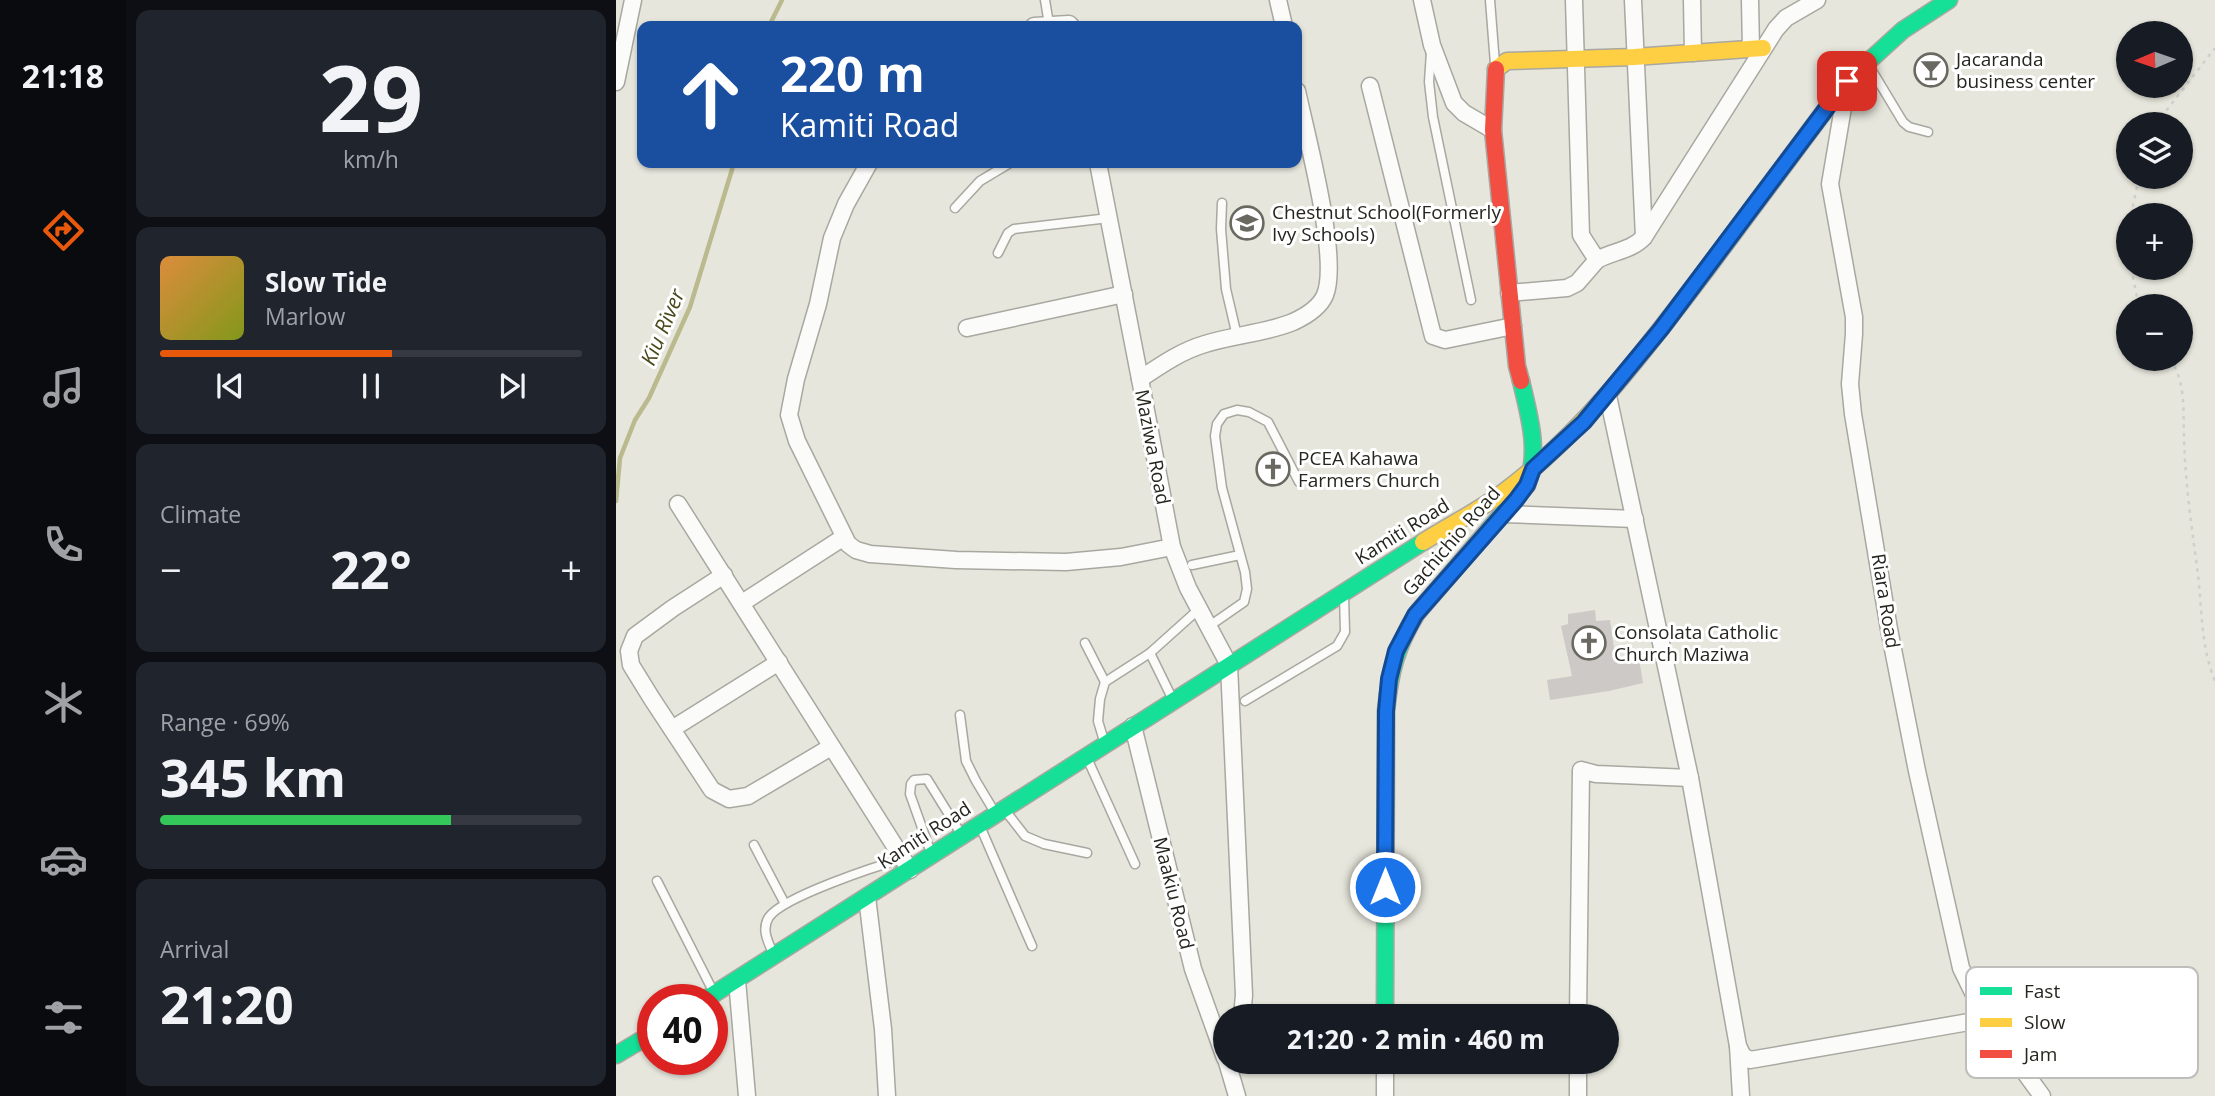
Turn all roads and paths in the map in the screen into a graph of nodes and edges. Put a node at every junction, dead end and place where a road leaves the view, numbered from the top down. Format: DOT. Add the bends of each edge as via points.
graph roads {
  1 [pos="634,0"];
  2 [pos="1045,0"];
  3 [pos="1278,0"];
  4 [pos="1422,0"];
  5 [pos="1490,0"];
  6 [pos="1574,0"];
  7 [pos="1633,0"];
  8 [pos="1692,0"];
  9 [pos="1750,0"];
  10 [pos="1949,0"];
  11 [pos="1815,1"];
  12 [pos="1042,21"];
  13 [pos="1283,21"];
  14 [pos="1432,46"];
  15 [pos="2215,48"];
  16 [pos="1757,49"];
  17 [pos="1693,53"];
  18 [pos="1634,57"];
  19 [pos="1575,58"];
  20 [pos="1867,62"];
  21 [pos="1495,71"];
  22 [pos="1847,81"];
  23 [pos="616,82"];
  24 [pos="1370,86"];
  25 [pos="2165,112"];
  26 [pos="1302,116"];
  27 [pos="1493,130"];
  28 [pos="1928,132"];
  29 [pos="866,168"];
  30 [pos="1002,168"];
  31 [pos="1099,168"];
  32 [pos="1222,203"];
  33 [pos="955,208"];
  34 [pos="1109,218"];
  35 [pos="1644,237"];
  36 [pos="998,253"];
  37 [pos="1597,260"];
  38 [pos="1509,293"];
  39 [pos="1124,294"];
  40 [pos="1471,300"];
  41 [pos="1513,326"];
  42 [pos="967,328"];
  43 [pos="1237,336"];
  44 [pos="2176,371"];
  45 [pos="1140,379"];
  46 [pos="1608,396"];
  47 [pos="1533,469"];
  48 [pos="1299,481"];
  49 [pos="678,504"];
  50 [pos="1504,514"];
  51 [pos="1635,519"];
  52 [pos="844,537"];
  53 [pos="1172,547"];
  54 [pos="1240,555"];
  55 [pos="1192,565"];
  56 [pos="724,575"];
  57 [pos="1344,591"];
  58 [pos="742,603"];
  59 [pos="1199,609"];
  60 [pos="1208,626"];
  61 [pos="1085,643"];
  62 [pos="1150,653"];
  63 [pos="779,662"];
  64 [pos="1229,665"];
  65 [pos="2215,681"];
  66 [pos="1105,682"];
  67 [pos="1173,700"];
  68 [pos="1245,701"];
  69 [pos="960,715"];
  70 [pos="1133,726"];
  71 [pos="672,729"];
  72 [pos="1105,744"];
  73 [pos="831,747"];
  74 [pos="1086,756"];
  75 [pos="1690,778"];
  76 [pos="1000,811"];
  77 [pos="979,825"];
  78 [pos="962,836"];
  79 [pos="754,845"];
  80 [pos="1087,853"];
  81 [pos="932,855"];
  82 [pos="906,864"];
  83 [pos="1135,864"];
  84 [pos="657,881"];
  85 [pos="867,897"];
  86 [pos="785,904"];
  87 [pos="1032,946"];
  88 [pos="774,956"];
  89 [pos="1966,978"];
  90 [pos="737,980"];
  91 [pos="704,984"];
  92 [pos="728,986"];
  93 [pos="1243,1004"];
  94 [pos="1385,1004"];
  95 [pos="1578,1004"];
  96 [pos="1966,1022"];
  97 [pos="1213,1024"];
  98 [pos="637,1043"];
  99 [pos="1738,1046"];
  100 [pos="616,1055"];
  101 [pos="1234,1074"];
  102 [pos="1385,1074"];
  103 [pos="1578,1074"];
  104 [pos="2029,1078"];
  105 [pos="747,1096"];
  106 [pos="887,1096"];
  107 [pos="1237,1096"];
  108 [pos="1385,1096"];
  109 [pos="1578,1096"];
  110 [pos="1741,1096"];
  111 [pos="2042,1096"];
  1 -- 23 [label="street"];
  2 -- 12 [label="lane"];
  3 -- 13 [label="street"];
  4 -- 14 [label="street"];
  5 -- 21 [label="lane"];
  6 -- 19 [label="street"];
  7 -- 18 [label="street"];
  8 -- 17 [label="street"];
  9 -- 16 [label="street"];
  10 -- 20 [label="main road, Kamiti Road" via="1903,30"];
  11 -- 16 [label="street" via="1786,19"];
  14 -- 27 [label="street" via="1454,103"];
  14 -- 40 [label="lane" via="1433,117"];
  15 -- 25 [label="path"];
  16 -- 17 [label="main road"];
  16 -- 35 [label="street"];
  17 -- 18 [label="main road"];
  18 -- 19 [label="main road"];
  18 -- 35 [label="street"];
  19 -- 21 [label="main road" via="1507,61"];
  19 -- 37 [label="street" via="1581,235"];
  20 -- 22 [label="main road, Kamiti Road"];
  20 -- 28 [label="lane" via="1903,122"];
  21 -- 27 [label="main road"];
  22 -- 46 [label="main road, Kamiti Road"];
  22 -- 89 [label="street, Riara Road" via="1829,184 1854,317 1853,414 1920,784"];
  24 -- 41 [label="street" via="1433,336 1445,340"];
  26 -- 43 [label="street, Maziwa Road" via="1327,239 1330,277 1324,297 1313,310 1293,322"];
  27 -- 38 [label="main road"];
  29 -- 52 [label="street" via="832,238 789,406 797,441"];
  30 -- 33 [label="lane" via="980,181"];
  31 -- 34 [label="street"];
  32 -- 43 [label="lane" via="1226,289"];
  34 -- 36 [label="lane" via="1014,229"];
  34 -- 39 [label="street"];
  35 -- 37 [label="street"];
  37 -- 38 [label="street" via="1567,288"];
  38 -- 41 [label="main road"];
  39 -- 42 [label="street"];
  39 -- 45 [label="street"];
  41 -- 47 [label="main road" via="1530,418"];
  43 -- 45 [label="street, Maziwa Road" via="1183,352"];
  44 -- 65 [label="path" via="2185,407 2201,615 2207,662"];
  45 -- 53 [label="street, Maziwa Road"];
  46 -- 47 [label="main road, Kamiti Road"];
  46 -- 51 [label="street"];
  47 -- 50 [label="main road, Gachichio Road" via="1527,485"];
  47 -- 57 [label="main road, Kamiti Road" via="1503,493"];
  48 -- 54 [label="lane" via="1268,422 1249,412 1224,414 1215,436 1222,488"];
  49 -- 56 [label="street"];
  50 -- 51 [label="street"];
  50 -- 94 [label="main road, Gachichio Road" via="1415,615 1396,651 1389,679"];
  51 -- 75 [label="street"];
  52 -- 53 [label="street" via="856,550 870,554 956,560 1066,562"];
  52 -- 58 [label="street"];
  53 -- 59 [label="street, Maziwa Road"];
  54 -- 55 [label="lane"];
  54 -- 60 [label="lane" via="1247,589 1244,602"];
  56 -- 58 [label="street"];
  56 -- 71 [label="street" via="635,636 629,651 631,665"];
  57 -- 64 [label="main road, Kamiti Road"];
  57 -- 68 [label="lane" via="1345,632 1337,646"];
  58 -- 63 [label="street"];
  59 -- 60 [label="street, Maziwa Road"];
  59 -- 62 [label="lane"];
  60 -- 64 [label="street, Maziwa Road"];
  61 -- 66 [label="lane"];
  62 -- 66 [label="lane"];
  62 -- 67 [label="lane"];
  63 -- 71 [label="street"];
  63 -- 73 [label="street"];
  64 -- 67 [label="main road, Kamiti Road"];
  64 -- 93 [label="street"];
  66 -- 72 [label="lane" via="1098,721"];
  67 -- 70 [label="main road, Kamiti Road"];
  69 -- 76 [label="lane" via="967,761 976,782"];
  70 -- 72 [label="main road, Kamiti Road"];
  70 -- 97 [label="street, Maakiu Road" via="1193,969"];
  71 -- 73 [label="street" via="712,790 729,799 748,796"];
  72 -- 74 [label="main road, Kamiti Road"];
  73 -- 82 [label="street"];
  74 -- 76 [label="main road, Kamiti Road"];
  74 -- 83 [label="lane"];
  75 -- 95 [label="street" via="1581,770"];
  75 -- 99 [label="street"];
  76 -- 77 [label="main road, Kamiti Road"];
  76 -- 80 [label="lane" via="1025,836"];
  77 -- 78 [label="main road, Kamiti Road"];
  77 -- 87 [label="lane"];
  78 -- 81 [label="main road, Kamiti Road"];
  78 -- 81 [label="lane" via="927,779 914,780 910,794"];
  79 -- 86 [label="lane"];
  81 -- 82 [label="main road, Kamiti Road"];
  82 -- 85 [label="main road, Kamiti Road"];
  82 -- 86 [label="lane" via="862,871"];
  84 -- 91 [label="lane"];
  85 -- 88 [label="main road, Kamiti Road"];
  85 -- 106 [label="street"];
  86 -- 88 [label="lane" via="766,926"];
  88 -- 90 [label="main road, Kamiti Road"];
  90 -- 92 [label="main road, Kamiti Road"];
  90 -- 105 [label="street"];
  96 -- 99 [label="street" via="1750,1060"];
  98 -- 100 [label="main road"];
  99 -- 110 [label="street"];
  101 -- 107 [label="street, Maakiu Road"];
  102 -- 108 [label="street"];
  103 -- 109 [label="street"];
  104 -- 111 [label="street, Riara Road"];
}
